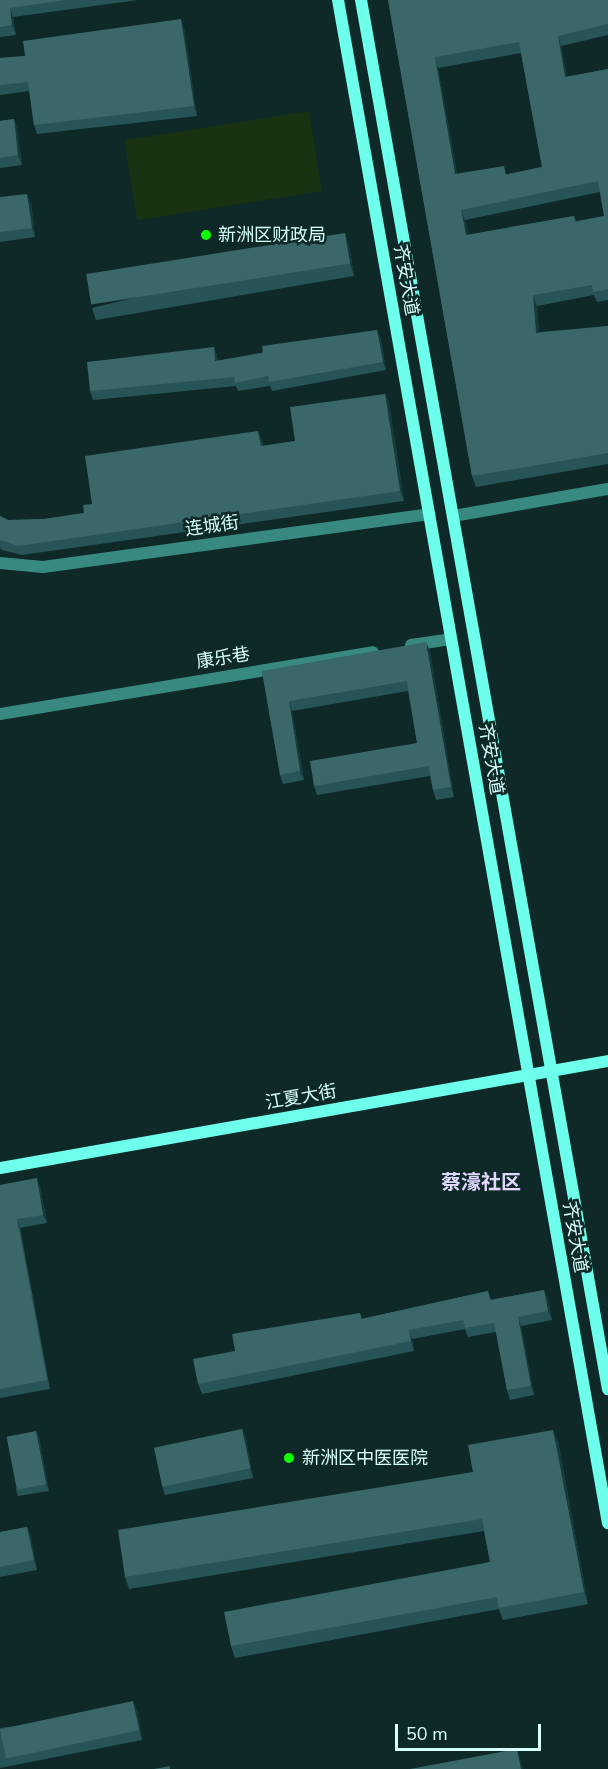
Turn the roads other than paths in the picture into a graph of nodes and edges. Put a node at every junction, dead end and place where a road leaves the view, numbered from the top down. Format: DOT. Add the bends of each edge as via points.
graph roads {
  1 [pos="338,0"];
  2 [pos="361,0"];
  3 [pos="608,489"];
  4 [pos="429,514"];
  5 [pos="453,516"];
  6 [pos="0,563"];
  7 [pos="451,639"];
  8 [pos="0,714"];
  9 [pos="608,1061"];
  10 [pos="552,1071"];
  11 [pos="528,1075"];
  12 [pos="0,1168"];
  13 [pos="608,1389"];
  14 [pos="608,1524"];
  1 -- 4 [label="main road, 齐安大道"];
  2 -- 5 [label="main road, 齐安大道"];
  3 -- 5 [label="street"];
  4 -- 6 [label="street, 连城街" via="43,567"];
  4 -- 7 [label="main road, 齐安大道"];
  5 -- 10 [label="main road, 齐安大道"];
  7 -- 8 [label="street, 康乐巷"];
  7 -- 11 [label="main road, 齐安大道"];
  9 -- 10 [label="main road, 江夏大街"];
  10 -- 11 [label="main road, 江夏大街"];
  10 -- 13 [label="main road, 齐安大道"];
  11 -- 12 [label="main road, 江夏大街"];
  11 -- 14 [label="main road, 齐安大道"];
}
